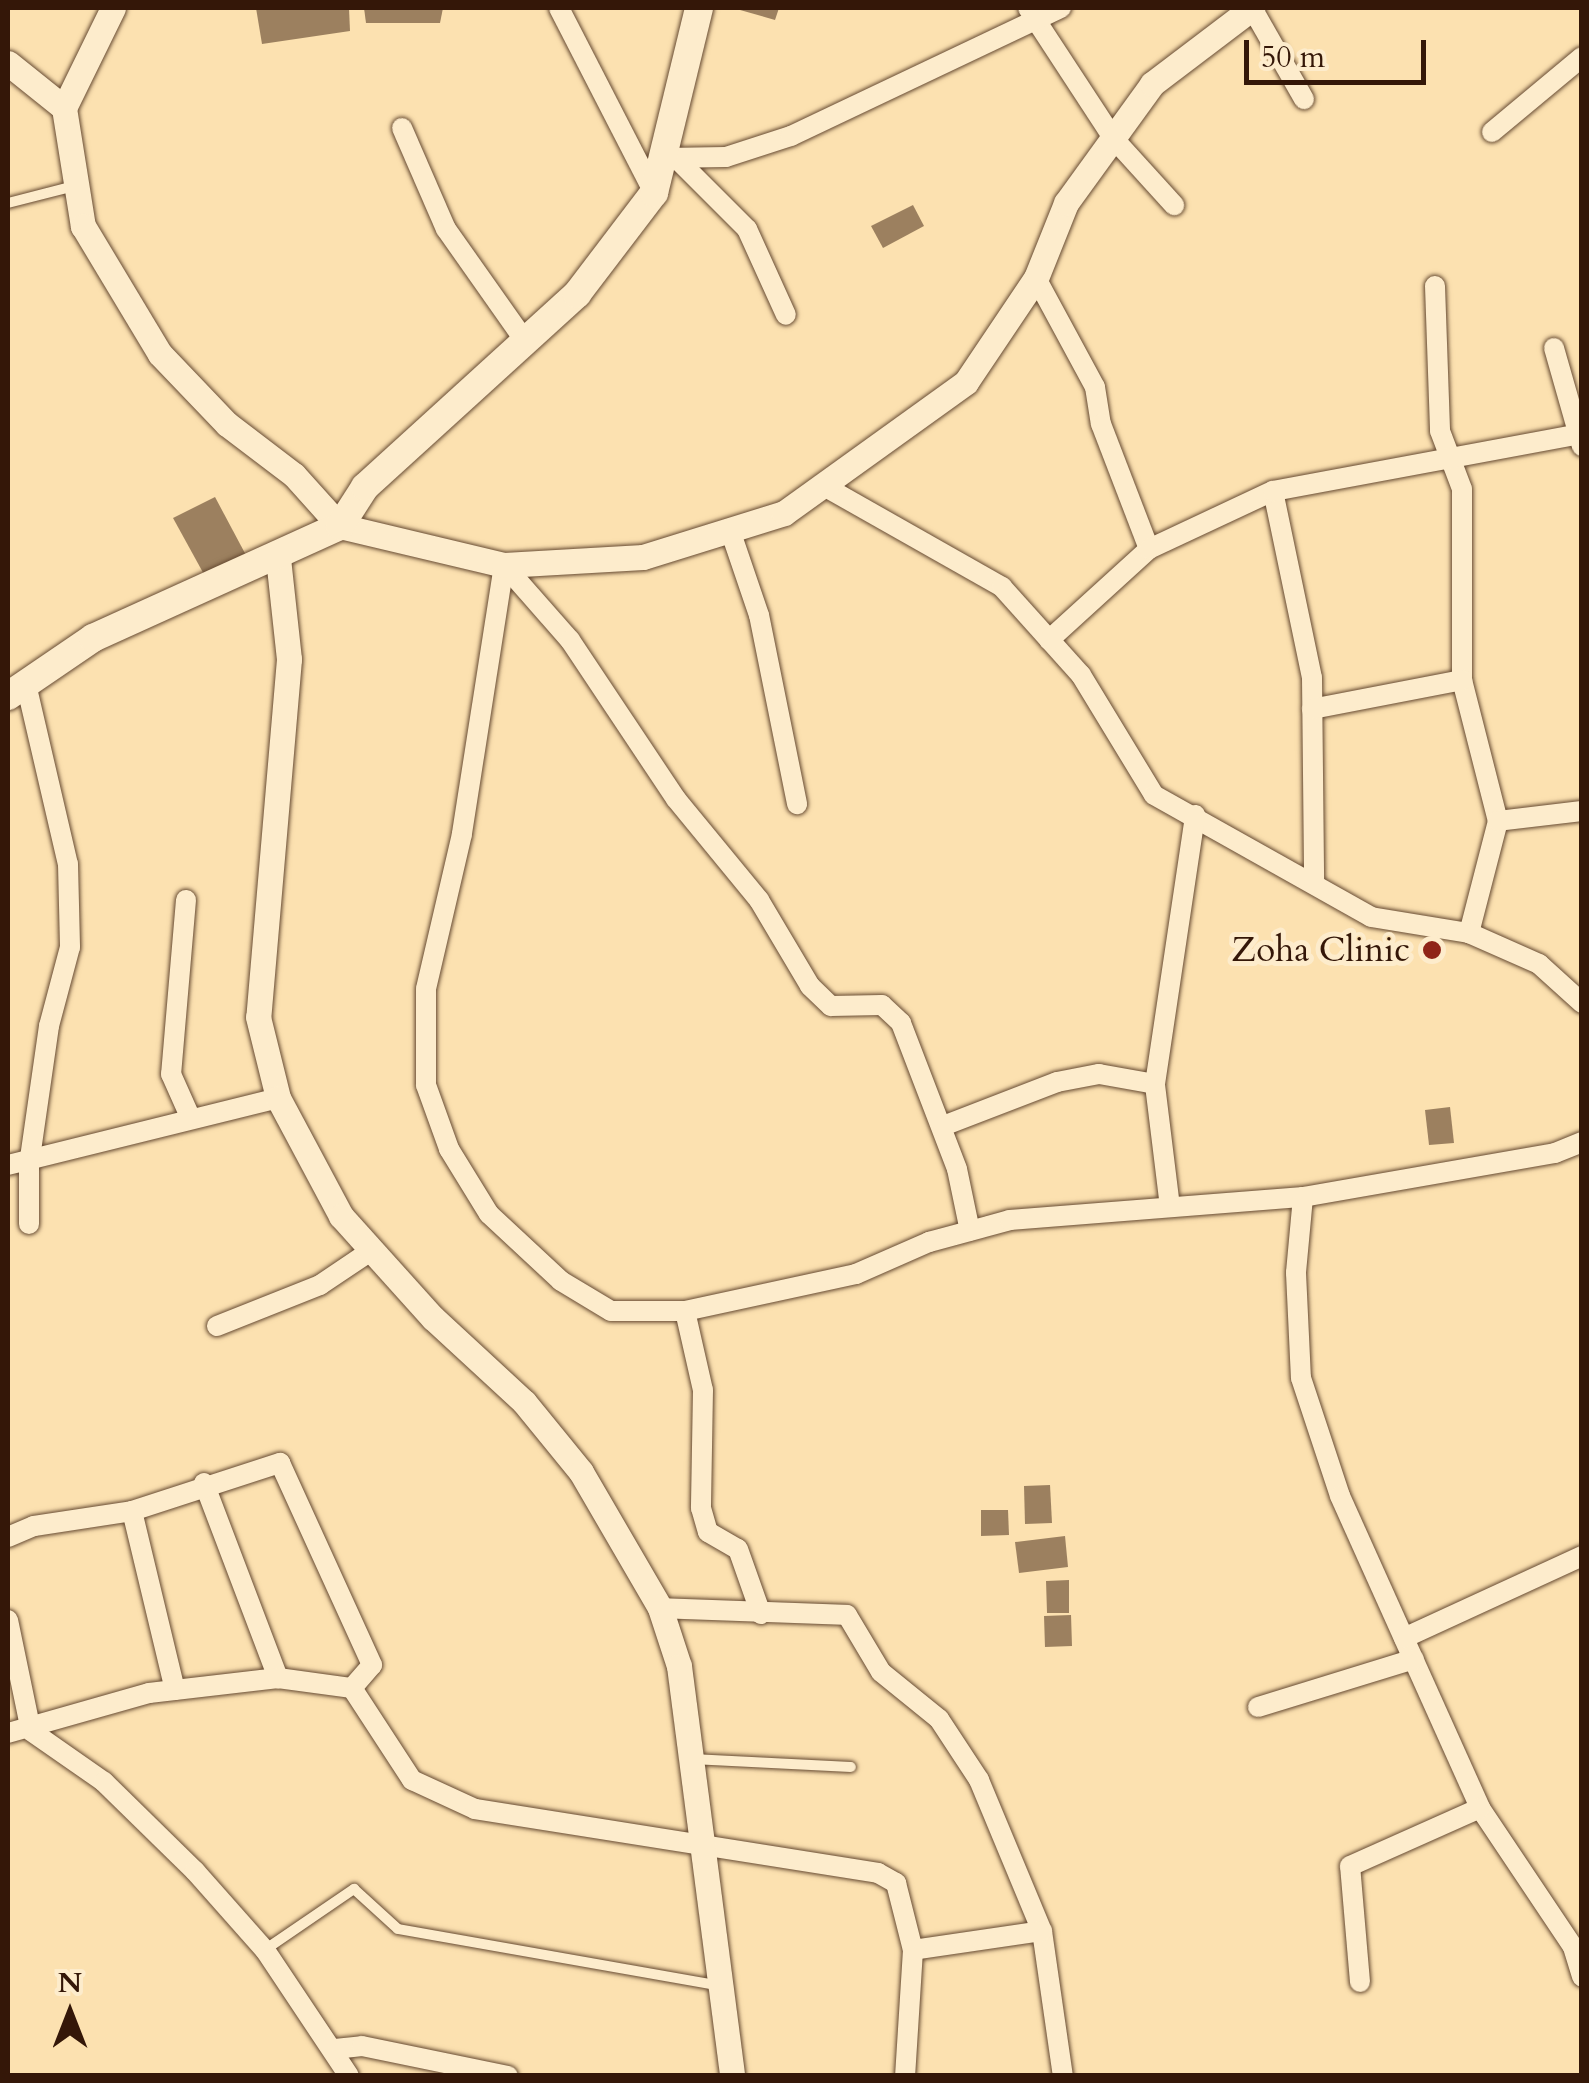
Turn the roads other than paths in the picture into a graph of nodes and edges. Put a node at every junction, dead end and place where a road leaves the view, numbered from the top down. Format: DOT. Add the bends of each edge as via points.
graph roads {
  1 [pos="112,8"];
  2 [pos="559,8"];
  3 [pos="699,8"];
  4 [pos="1061,8"];
  5 [pos="1252,8"];
  6 [pos="1030,15"];
  7 [pos="1582,56"];
  8 [pos="8,63"];
  9 [pos="1304,99"];
  10 [pos="64,108"];
  11 [pos="402,128"];
  12 [pos="1492,132"];
  13 [pos="1113,138"];
  14 [pos="671,158"];
  15 [pos="76,185"];
  16 [pos="654,192"];
  17 [pos="8,203"];
  18 [pos="1174,204"];
  19 [pos="1036,278"];
  20 [pos="1435,286"];
  21 [pos="786,314"];
  22 [pos="525,341"];
  23 [pos="1554,348"];
  24 [pos="1581,438"];
  25 [pos="1448,458"];
  26 [pos="822,486"];
  27 [pos="1272,491"];
  28 [pos="340,526"];
  29 [pos="730,530"];
  30 [pos="1149,549"];
  31 [pos="278,558"];
  32 [pos="504,565"];
  33 [pos="1049,640"];
  34 [pos="1462,680"];
  35 [pos="17,690"];
  36 [pos="1312,709"];
  37 [pos="797,804"];
  38 [pos="1582,811"];
  39 [pos="1195,815"];
  40 [pos="1498,821"];
  41 [pos="1314,883"];
  42 [pos="186,900"];
  43 [pos="1470,934"];
  44 [pos="1582,1003"];
  45 [pos="1156,1084"];
  46 [pos="278,1098"];
  47 [pos="191,1119"];
  48 [pos="943,1126"];
  49 [pos="1582,1142"];
  50 [pos="18,1165"];
  51 [pos="1302,1197"];
  52 [pos="1170,1207"];
  53 [pos="29,1224"];
  54 [pos="970,1231"];
  55 [pos="372,1250"];
  56 [pos="685,1312"];
  57 [pos="218,1326"];
  58 [pos="204,1484"];
  59 [pos="132,1511"];
  60 [pos="8,1537"];
  61 [pos="1582,1556"];
  62 [pos="660,1608"];
  63 [pos="761,1614"];
  64 [pos="8,1620"];
  65 [pos="1404,1638"];
  66 [pos="12,1659"];
  67 [pos="1414,1659"];
  68 [pos="278,1678"];
  69 [pos="352,1688"];
  70 [pos="176,1690"];
  71 [pos="1258,1706"];
  72 [pos="31,1731"];
  73 [pos="8,1733"];
  74 [pos="692,1760"];
  75 [pos="851,1767"];
  76 [pos="1480,1808"];
  77 [pos="704,1850"];
  78 [pos="1042,1931"];
  79 [pos="1577,1944"];
  80 [pos="265,1950"];
  81 [pos="913,1950"];
  82 [pos="1582,1977"];
  83 [pos="1360,1982"];
  84 [pos="721,1986"];
  85 [pos="335,2049"];
  86 [pos="349,2076"];
  87 [pos="508,2076"];
  88 [pos="732,2076"];
  89 [pos="906,2076"];
  90 [pos="1063,2076"];
  1 -- 10 [label="street"];
  2 -- 16 [label="street"];
  3 -- 14 [label="main road"];
  4 -- 6 [label="street"];
  5 -- 9 [label="street"];
  5 -- 13 [label="street" via="1152,84"];
  6 -- 13 [label="street"];
  6 -- 14 [label="street" via="791,136 726,157"];
  7 -- 12 [label="street"];
  8 -- 10 [label="street"];
  10 -- 15 [label="street"];
  11 -- 22 [label="street" via="446,230"];
  13 -- 18 [label="street"];
  13 -- 19 [label="street" via="1066,203"];
  14 -- 16 [label="main road"];
  14 -- 21 [label="street" via="746,230"];
  15 -- 17 [label="lane"];
  15 -- 28 [label="street" via="83,226 160,354 227,424 294,475"];
  16 -- 22 [label="main road" via="577,294"];
  19 -- 26 [label="street" via="966,382"];
  19 -- 30 [label="street" via="1095,387 1102,424"];
  20 -- 25 [label="street" via="1440,431"];
  22 -- 28 [label="main road" via="365,487"];
  23 -- 24 [label="street"];
  24 -- 25 [label="street"];
  25 -- 27 [label="street"];
  25 -- 34 [label="street" via="1462,489"];
  26 -- 29 [label="street" via="784,513"];
  26 -- 33 [label="street" via="1002,587"];
  27 -- 30 [label="street"];
  27 -- 36 [label="street" via="1312,678"];
  28 -- 31 [label="main road"];
  28 -- 32 [label="street"];
  29 -- 32 [label="street" via="643,557"];
  29 -- 37 [label="street" via="760,614"];
  30 -- 33 [label="street"];
  31 -- 35 [label="main road" via="93,638"];
  31 -- 46 [label="street" via="290,659 258,1017"];
  32 -- 48 [label="street" via="570,640 676,799 760,900 810,986 830,1006 882,1004 901,1023"];
  32 -- 56 [label="street" via="462,834 426,989 426,1085 448,1149 490,1214 561,1281 611,1312"];
  33 -- 39 [label="street" via="1081,675 1154,795"];
  34 -- 36 [label="street"];
  34 -- 40 [label="street"];
  35 -- 50 [label="street" via="68,864 70,947"];
  36 -- 41 [label="street"];
  38 -- 40 [label="street"];
  39 -- 41 [label="street"];
  39 -- 45 [label="street"];
  40 -- 43 [label="street"];
  41 -- 43 [label="street" via="1371,917"];
  42 -- 47 [label="street" via="171,1074"];
  43 -- 44 [label="street" via="1539,964"];
  45 -- 48 [label="street" via="1085,1076"];
  45 -- 52 [label="street"];
  46 -- 47 [label="street"];
  46 -- 55 [label="street" via="341,1216"];
  47 -- 50 [label="street"];
  48 -- 54 [label="street"];
  49 -- 51 [label="street" via="1556,1153"];
  50 -- 53 [label="street"];
  51 -- 52 [label="street"];
  51 -- 65 [label="street" via="1296,1273 1302,1378 1340,1496"];
  52 -- 54 [label="street" via="1095,1209"];
  54 -- 56 [label="street" via="856,1274"];
  55 -- 57 [label="street" via="320,1284"];
  55 -- 62 [label="street" via="524,1402 581,1472"];
  56 -- 63 [label="street" via="702,1390 708,1532 738,1549"];
  58 -- 59 [label="street"];
  58 -- 68 [label="street"];
  58 -- 69 [label="street" via="280,1464 372,1665"];
  59 -- 60 [label="street" via="34,1526"];
  59 -- 70 [label="street"];
  61 -- 65 [label="street"];
  62 -- 63 [label="street"];
  62 -- 74 [label="street" via="679,1666"];
  63 -- 78 [label="street" via="846,1615 881,1672 939,1718 979,1780"];
  64 -- 66 [label="street"];
  65 -- 67 [label="street"];
  66 -- 72 [label="street"];
  67 -- 71 [label="street"];
  67 -- 76 [label="street"];
  68 -- 69 [label="street"];
  68 -- 70 [label="street"];
  69 -- 77 [label="street" via="412,1780 474,1809"];
  70 -- 72 [label="street"];
  72 -- 73 [label="street"];
  72 -- 80 [label="street" via="104,1782"];
  74 -- 75 [label="lane"];
  74 -- 77 [label="street"];
  76 -- 79 [label="street"];
  76 -- 83 [label="street" via="1350,1866"];
  77 -- 81 [label="street" via="878,1874 896,1883"];
  77 -- 84 [label="street"];
  78 -- 81 [label="street"];
  78 -- 90 [label="street"];
  79 -- 82 [label="street"];
  80 -- 84 [label="lane" via="354,1890 398,1929"];
  80 -- 85 [label="street"];
  81 -- 89 [label="street"];
  84 -- 88 [label="street"];
  85 -- 86 [label="street"];
  85 -- 87 [label="street" via="362,2046"];
}
